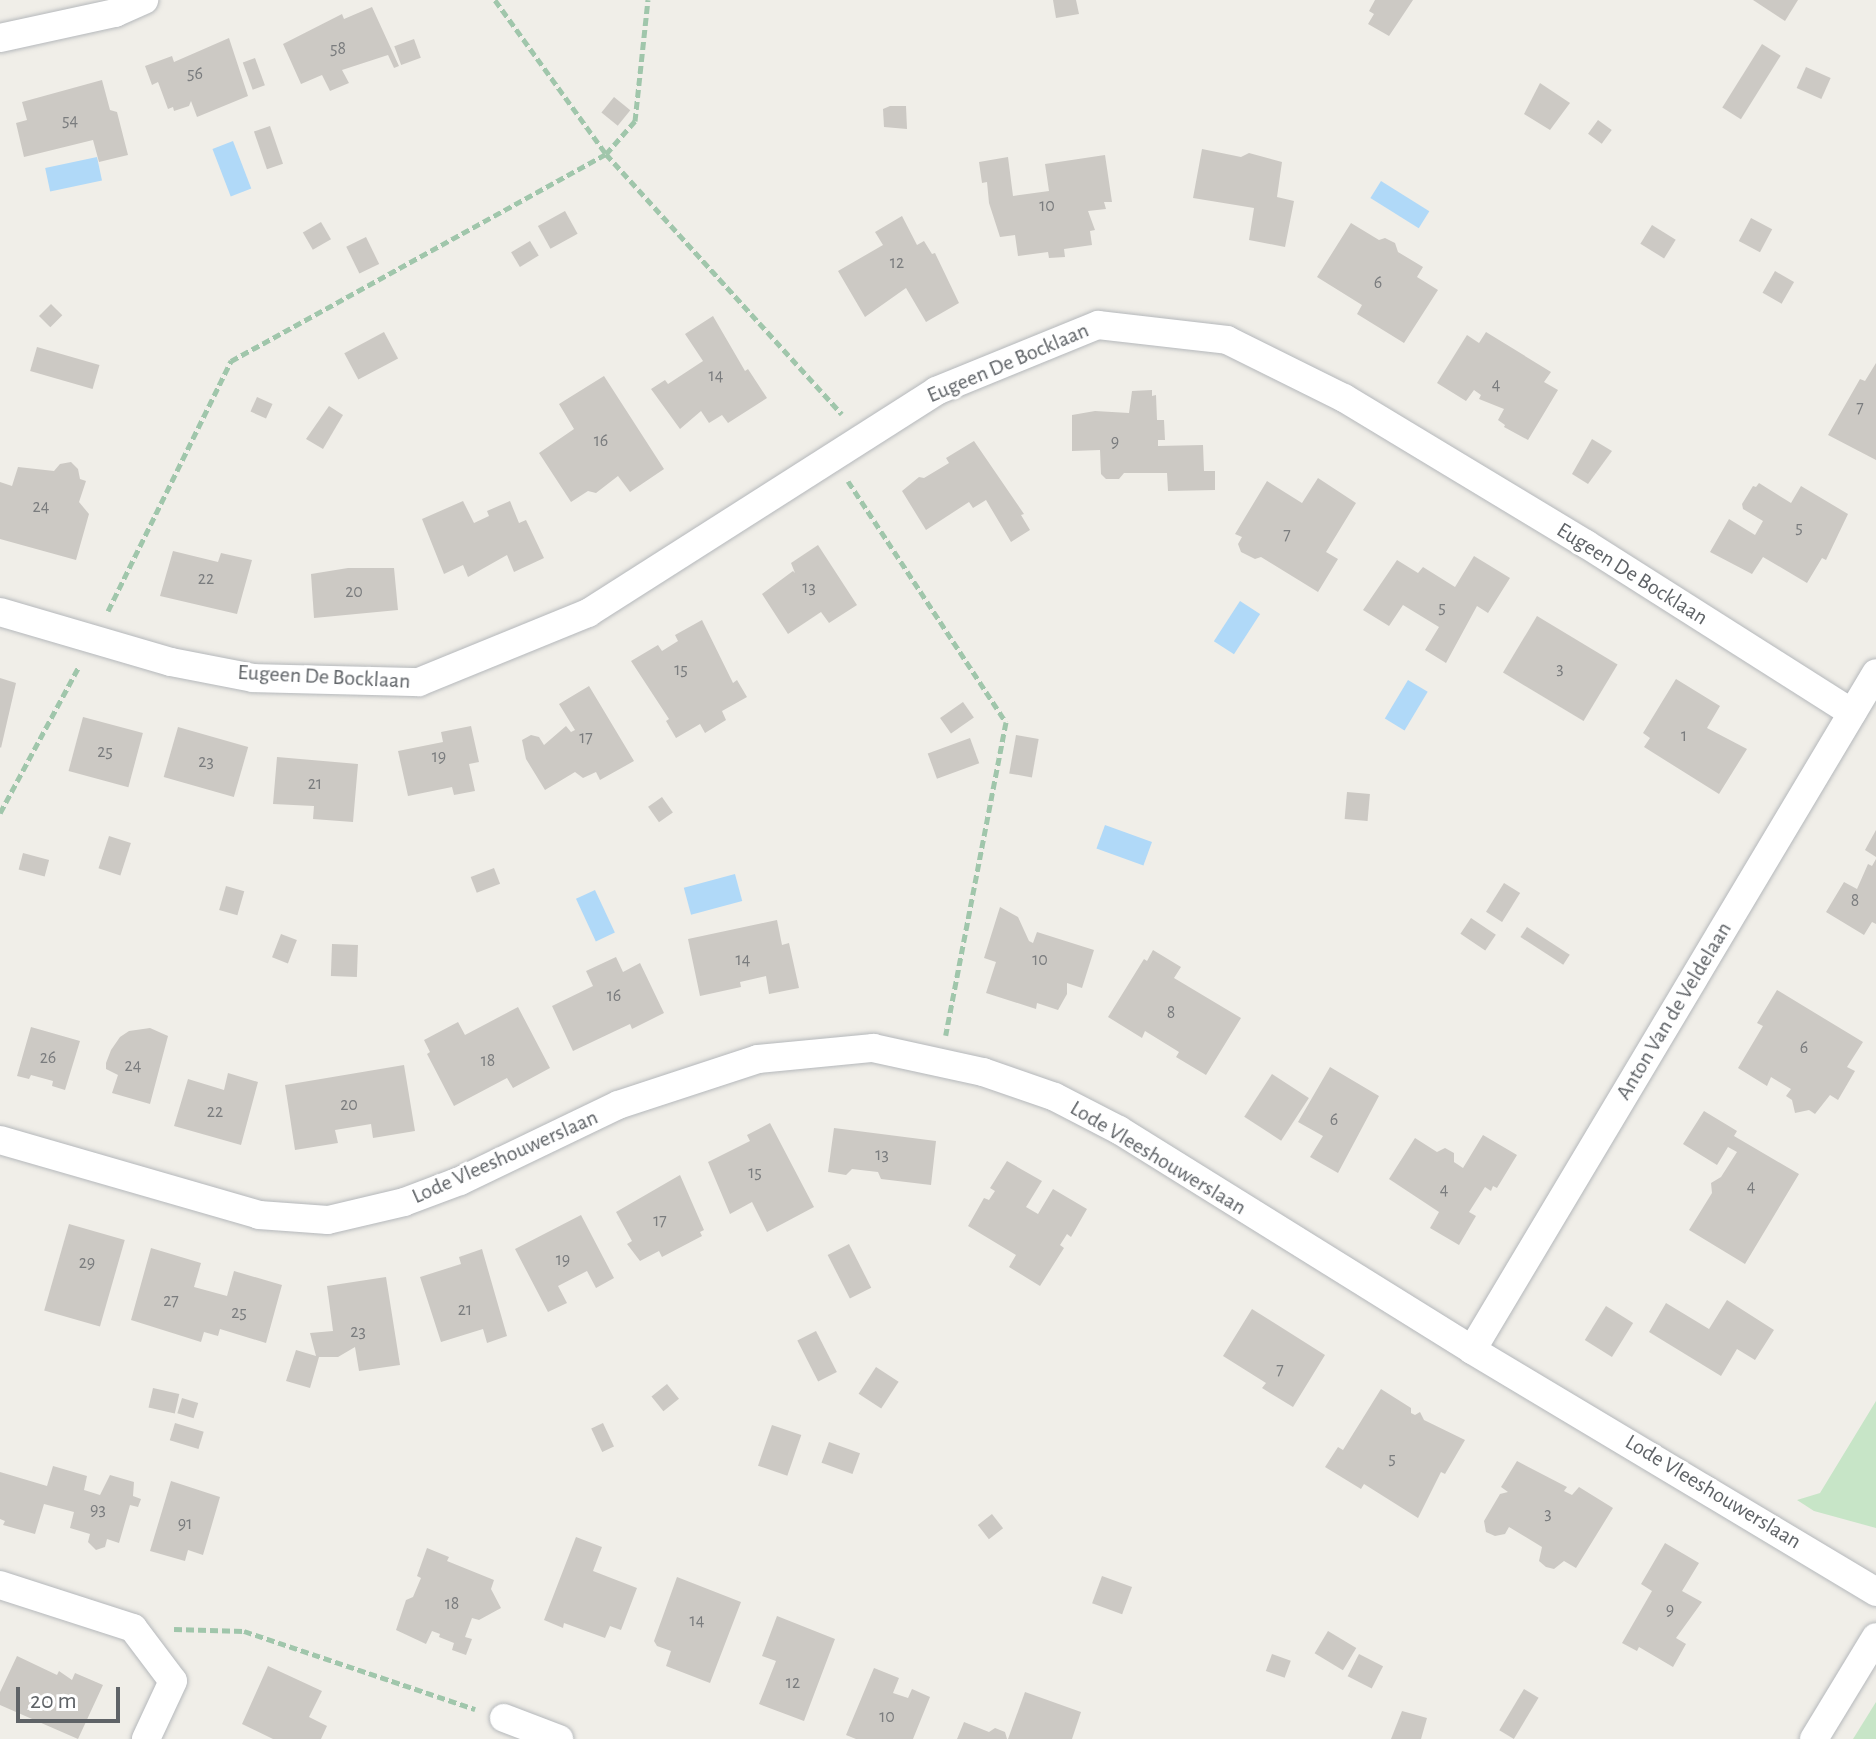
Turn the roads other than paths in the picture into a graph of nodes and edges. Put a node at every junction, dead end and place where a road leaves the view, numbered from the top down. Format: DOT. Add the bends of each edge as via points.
graph roads {
  1 [pos="144,0"];
  2 [pos="0,38"];
  3 [pos="0,612"];
  4 [pos="1876,673"];
  5 [pos="1852,713"];
  6 [pos="0,1140"];
  7 [pos="1472,1350"];
  8 [pos="0,1585"];
  9 [pos="1876,1592"];
  10 [pos="1876,1637"];
  11 [pos="504,1718"];
  12 [pos="146,1739"];
  13 [pos="559,1739"];
  14 [pos="1814,1739"];
  1 -- 2 [label="street" via="115,13"];
  3 -- 5 [label="street, Eugeen De Bocklaan" via="171,662 253,678 419,682 588,613 936,391 1098,325 1227,340 1344,398"];
  4 -- 5 [label="street, Anton Van de Veldelaan"];
  5 -- 7 [label="street, Anton Van de Veldelaan"];
  6 -- 7 [label="street, Lode Vleeshouwerslaan" via="259,1215 328,1220 404,1202 618,1105 758,1059 873,1048 983,1072 1055,1097 1119,1130"];
  7 -- 9 [label="street, Lode Vleeshouwerslaan"];
  8 -- 12 [label="street" via="133,1628 173,1681"];
  10 -- 14 [label="street"];
  11 -- 13 [label="street"];
}
